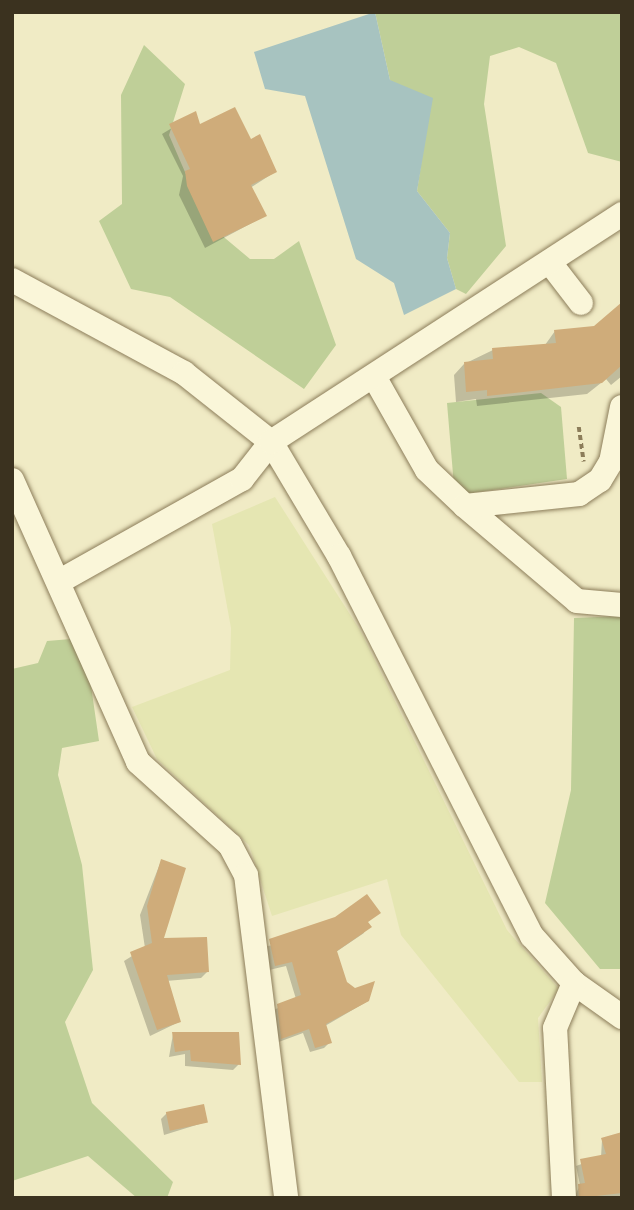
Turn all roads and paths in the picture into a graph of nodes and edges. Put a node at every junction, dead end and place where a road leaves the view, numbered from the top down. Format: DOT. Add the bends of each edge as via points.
graph roads {
  1 [pos="618,223"];
  2 [pos="551,264"];
  3 [pos="12,280"];
  4 [pos="581,303"];
  5 [pos="376,380"];
  6 [pos="622,407"];
  7 [pos="579,427"];
  8 [pos="271,442"];
  9 [pos="12,480"];
  10 [pos="588,488"];
  11 [pos="464,506"];
  12 [pos="60,581"];
  13 [pos="622,606"];
  14 [pos="575,983"];
  15 [pos="622,1017"];
  16 [pos="286,1198"];
  17 [pos="564,1198"];
  1 -- 2 [label="street"];
  2 -- 4 [label="street"];
  2 -- 5 [label="street"];
  3 -- 8 [label="street" via="184,373"];
  5 -- 8 [label="street"];
  5 -- 11 [label="street" via="428,470"];
  6 -- 10 [label="street" via="611,462"];
  7 -- 10 [label="path"];
  8 -- 12 [label="street" via="242,479"];
  8 -- 14 [label="street" via="339,556 489,860 532,936"];
  9 -- 12 [label="street"];
  10 -- 11 [label="street" via="564,497"];
  11 -- 13 [label="street" via="578,601"];
  12 -- 16 [label="street" via="138,762 230,845 246,875"];
  14 -- 15 [label="street"];
  14 -- 17 [label="street" via="555,1028"];
}
